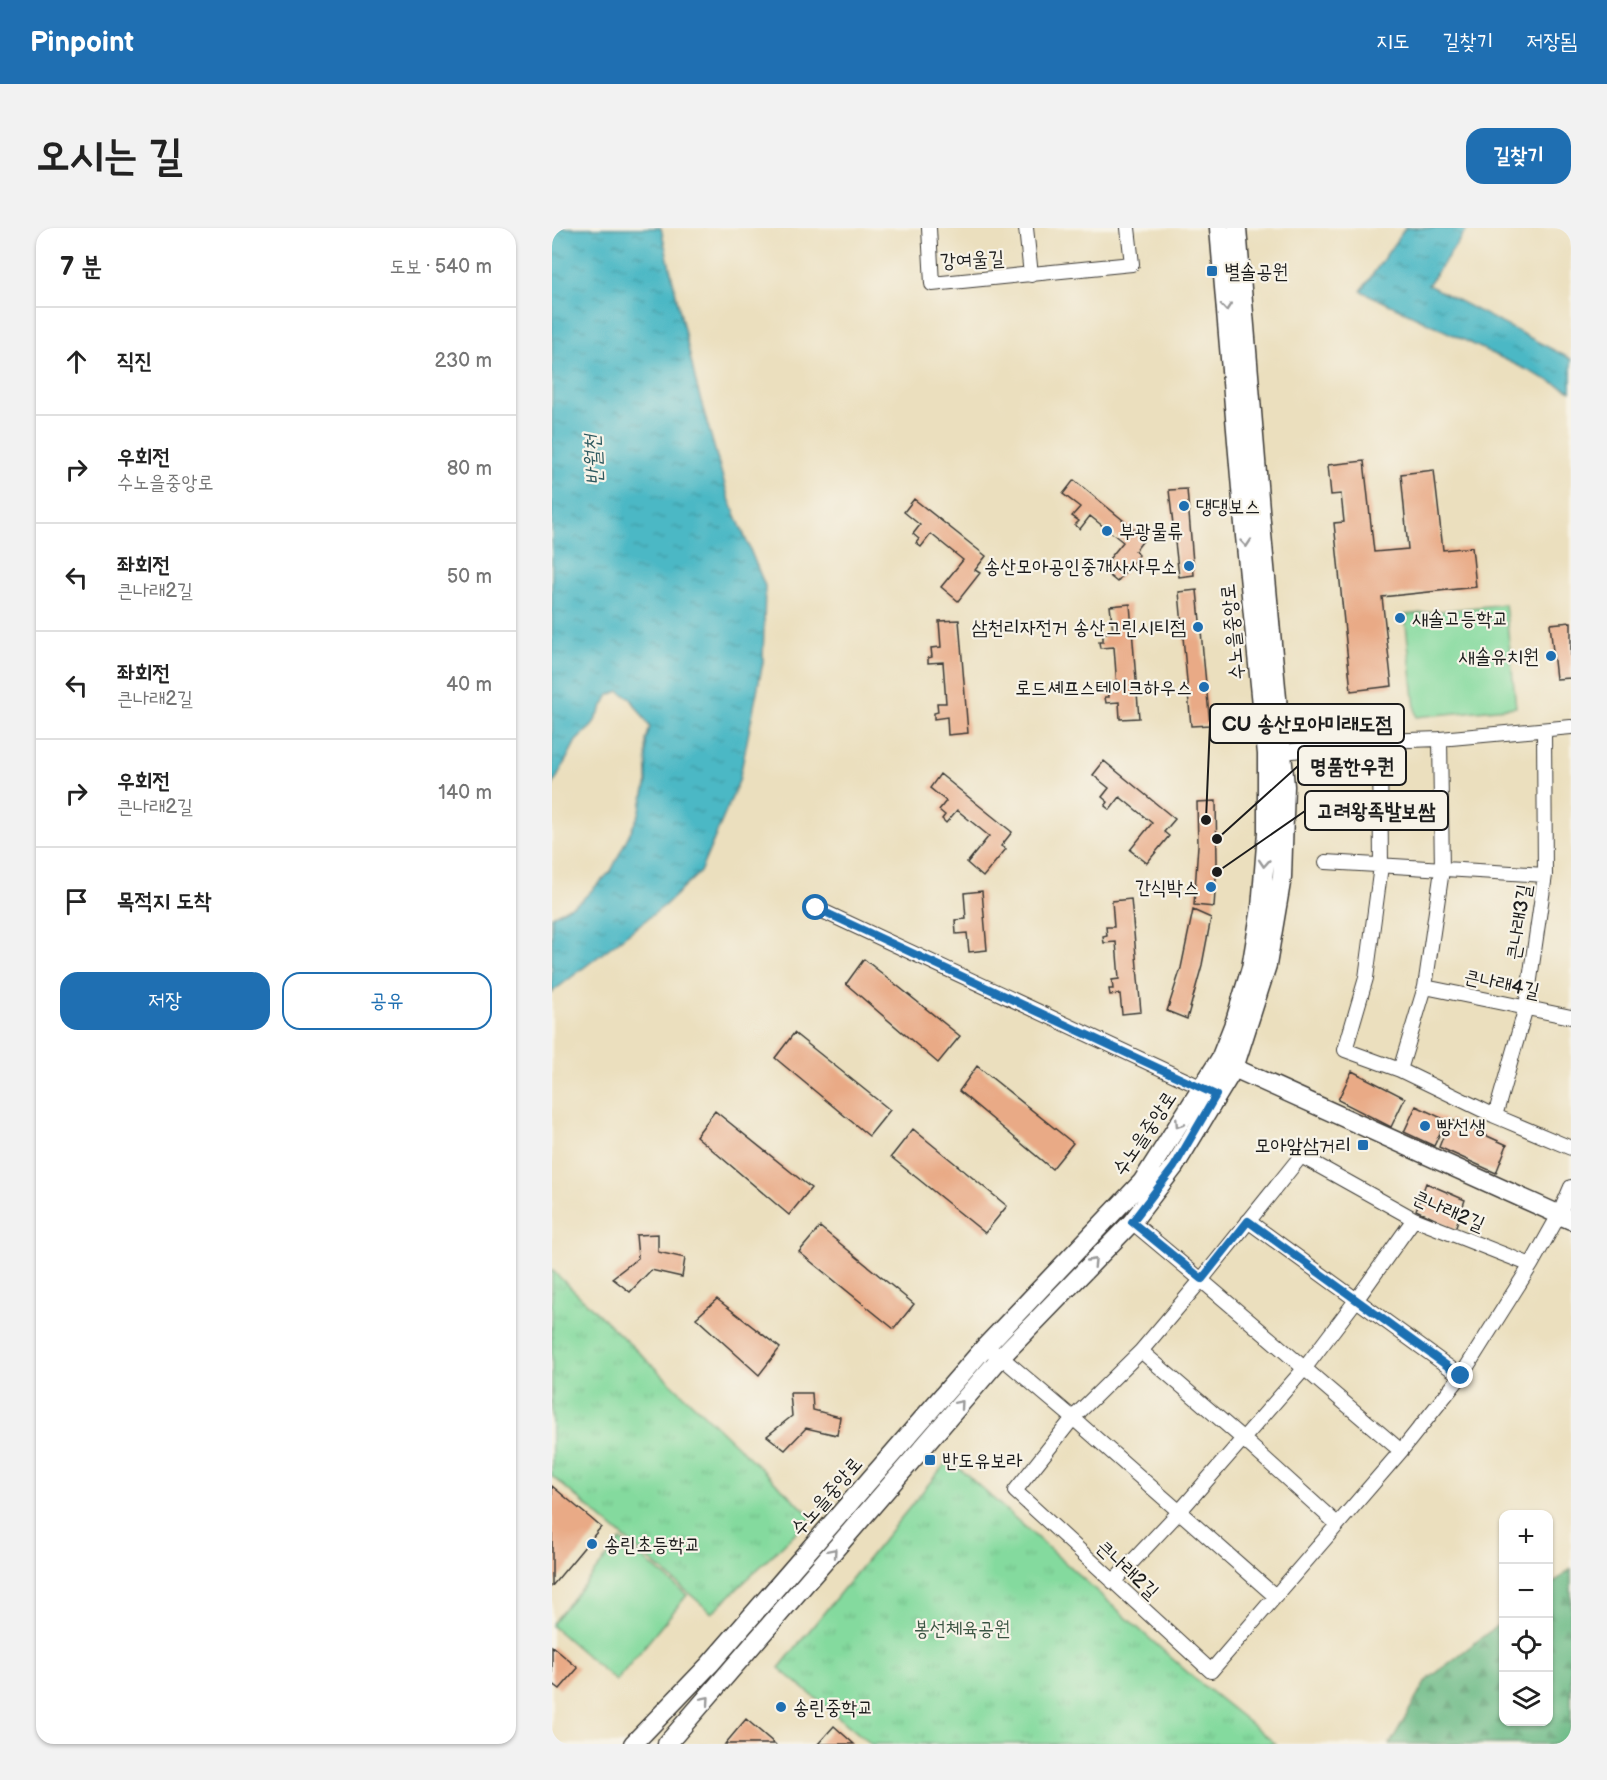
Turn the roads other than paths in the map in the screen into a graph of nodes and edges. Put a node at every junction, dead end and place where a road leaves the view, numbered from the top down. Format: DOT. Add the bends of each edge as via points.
graph roads {
  1 [pos="929,228"];
  2 [pos="1026,228"];
  3 [pos="1128,228"];
  4 [pos="1219,228"];
  5 [pos="1237,228"];
  6 [pos="1031,275"];
  7 [pos="1571,728"];
  8 [pos="1545,730"];
  9 [pos="1440,739"];
  10 [pos="1380,741"];
  11 [pos="1274,753"];
  12 [pos="1326,862"];
  13 [pos="1381,866"];
  14 [pos="1442,870"];
  15 [pos="1545,875"];
  16 [pos="816,908"];
  17 [pos="1425,987"];
  18 [pos="1526,1007"];
  19 [pos="1571,1017"];
  20 [pos="1227,1063"];
  21 [pos="1400,1070"];
  22 [pos="1209,1091"];
  23 [pos="1496,1116"];
  24 [pos="1571,1148"];
  25 [pos="1571,1187"];
  26 [pos="1565,1217"];
  27 [pos="1414,1219"];
  28 [pos="1248,1221"];
  29 [pos="1132,1222"];
  30 [pos="1531,1265"];
  31 [pos="1202,1279"];
  32 [pos="1358,1299"];
  33 [pos="1141,1351"];
  34 [pos="993,1352"];
  35 [pos="1304,1369"];
  36 [pos="1461,1376"];
  37 [pos="1073,1418"];
  38 [pos="1242,1438"];
  39 [pos="1401,1451"];
  40 [pos="1180,1511"];
  41 [pos="1337,1524"];
  42 [pos="1113,1582"];
  43 [pos="1275,1596"];
  44 [pos="633,1744"];
  45 [pos="668,1744"];
  1 -- 6 [label="street, 강여울길" via="932,284"];
  2 -- 6 [label="street, 강여울길"];
  3 -- 6 [label="street, 강여울길" via="1132,264"];
  4 -- 11 [label="main road, 수노을중앙로, one-way" via="1245,536"];
  5 -- 11 [label="main road, 수노을중앙로" via="1261,522"];
  7 -- 8 [label="street"];
  8 -- 9 [label="street"];
  8 -- 15 [label="street, 큰나래3길"];
  9 -- 10 [label="street"];
  9 -- 14 [label="street"];
  10 -- 11 [label="street"];
  10 -- 13 [label="street"];
  11 -- 20 [label="main road, 수노을중앙로" via="1285,786 1282,877 1267,965"];
  12 -- 13 [label="street"];
  13 -- 14 [label="street"];
  13 -- 21 [label="street" via="1366,978 1345,1050"];
  14 -- 15 [label="street"];
  14 -- 17 [label="street"];
  15 -- 18 [label="street, 큰나래3길"];
  16 -- 22 [label="street"];
  17 -- 18 [label="street, 큰나래4길"];
  17 -- 21 [label="street"];
  18 -- 19 [label="street, 큰나래4길"];
  18 -- 23 [label="street, 큰나래3길"];
  20 -- 22 [label="main road, 수노을중앙로"];
  20 -- 26 [label="main road"];
  21 -- 23 [label="street"];
  22 -- 29 [label="main road, 수노을중앙로" via="1174,1167"];
  22 -- 34 [label="main road, 수노을중앙로, one-way" via="1142,1182"];
  23 -- 24 [label="street"];
  25 -- 26 [label="street, 큰나래2길"];
  26 -- 30 [label="street, 큰나래2길"];
  27 -- 28 [label="street, 큰나래2길" via="1301,1156"];
  27 -- 30 [label="street, 큰나래2길"];
  27 -- 32 [label="street"];
  28 -- 31 [label="street, 큰나래2길"];
  28 -- 32 [label="street"];
  29 -- 31 [label="street"];
  34 -- 29 [label="main road, 수노을중앙로, one-way"];
  30 -- 36 [label="street, 큰나래2길"];
  31 -- 33 [label="street, 큰나래2길"];
  31 -- 35 [label="street"];
  32 -- 35 [label="street"];
  32 -- 36 [label="street"];
  33 -- 37 [label="street, 큰나래2길"];
  33 -- 38 [label="street"];
  34 -- 37 [label="street"];
  34 -- 44 [label="main road, 수노을중앙로"];
  45 -- 34 [label="main road, 수노을중앙로, one-way"];
  35 -- 38 [label="street"];
  35 -- 39 [label="street"];
  36 -- 39 [label="street, 큰나래2길"];
  37 -- 40 [label="street"];
  37 -- 42 [label="street, 큰나래2길" via="1016,1491"];
  38 -- 40 [label="street"];
  38 -- 41 [label="street"];
  39 -- 41 [label="street, 큰나래2길"];
  40 -- 42 [label="street"];
  40 -- 43 [label="street"];
  41 -- 43 [label="street, 큰나래2길"];
  42 -- 43 [label="street, 큰나래2길" via="1211,1671"];
}
